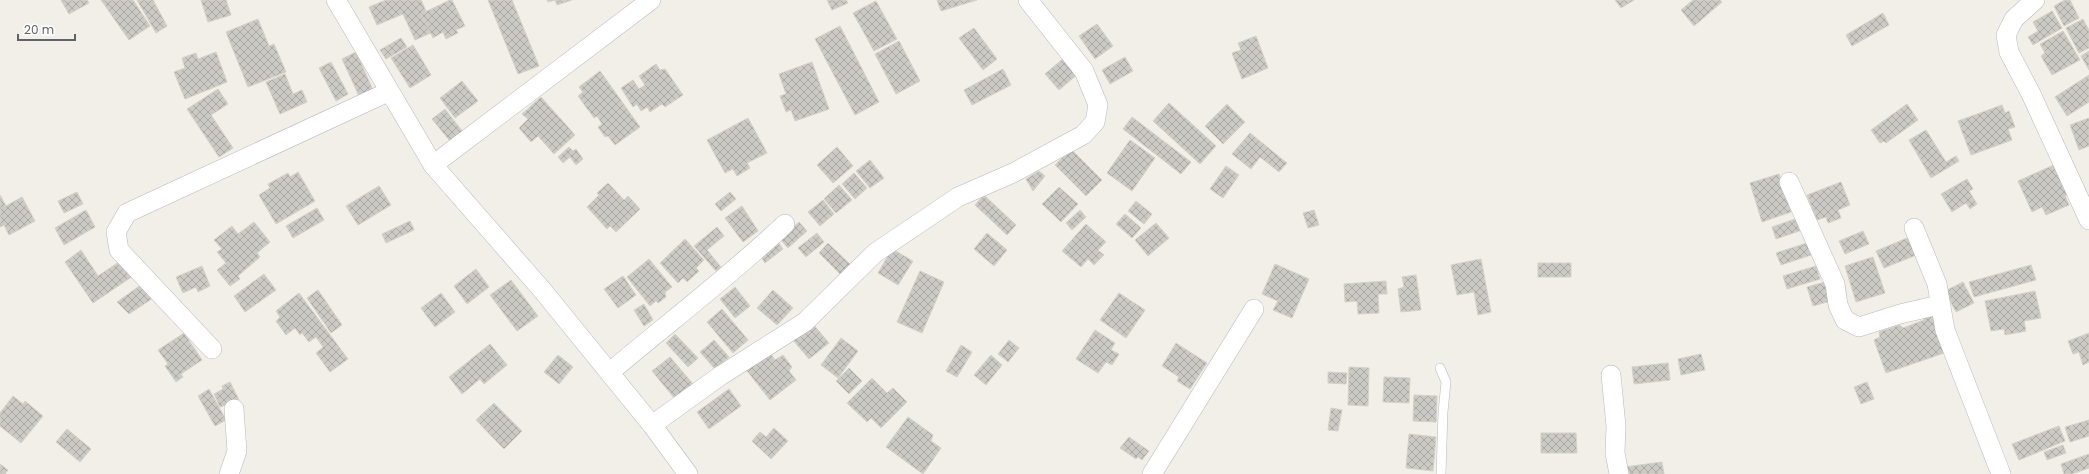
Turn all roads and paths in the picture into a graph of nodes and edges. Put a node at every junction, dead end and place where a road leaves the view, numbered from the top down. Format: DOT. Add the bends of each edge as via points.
graph roads {
  1 [pos="336,0"];
  2 [pos="651,0"];
  3 [pos="1028,0"];
  4 [pos="2035,0"];
  5 [pos="388,92"];
  6 [pos="433,165"];
  7 [pos="1789,182"];
  8 [pos="2089,220"];
  9 [pos="785,224"];
  10 [pos="1914,228"];
  11 [pos="1940,305"];
  12 [pos="1254,309"];
  13 [pos="212,349"];
  14 [pos="1440,368"];
  15 [pos="610,372"];
  16 [pos="1610,375"];
  17 [pos="234,408"];
  18 [pos="652,425"];
  19 [pos="229,474"];
  20 [pos="688,474"];
  21 [pos="1152,474"];
  22 [pos="1441,474"];
  23 [pos="1619,474"];
  24 [pos="2001,474"];
  1 -- 5 [label="street" via="378,68"];
  2 -- 6 [label="street"];
  3 -- 18 [label="street" via="1084,71 1098,105 1096,122 1083,135 1013,173 958,197 876,253 805,322 720,376"];
  4 -- 8 [label="street" via="2014,19 2006,35 2009,52"];
  5 -- 6 [label="street"];
  5 -- 13 [label="street" via="126,213 116,232 119,250"];
  6 -- 15 [label="street"];
  7 -- 11 [label="street" via="1835,284 1838,305 1845,320 1859,327"];
  9 -- 15 [label="street" via="716,287 674,318"];
  10 -- 11 [label="street" via="1938,284"];
  11 -- 24 [label="street" via="1945,330"];
  12 -- 21 [label="street"];
  14 -- 22 [label="lane" via="1446,382 1442,412"];
  15 -- 18 [label="street"];
  16 -- 23 [label="street" via="1616,426 1615,453"];
  17 -- 19 [label="street" via="237,451"];
  18 -- 20 [label="street"];
}
